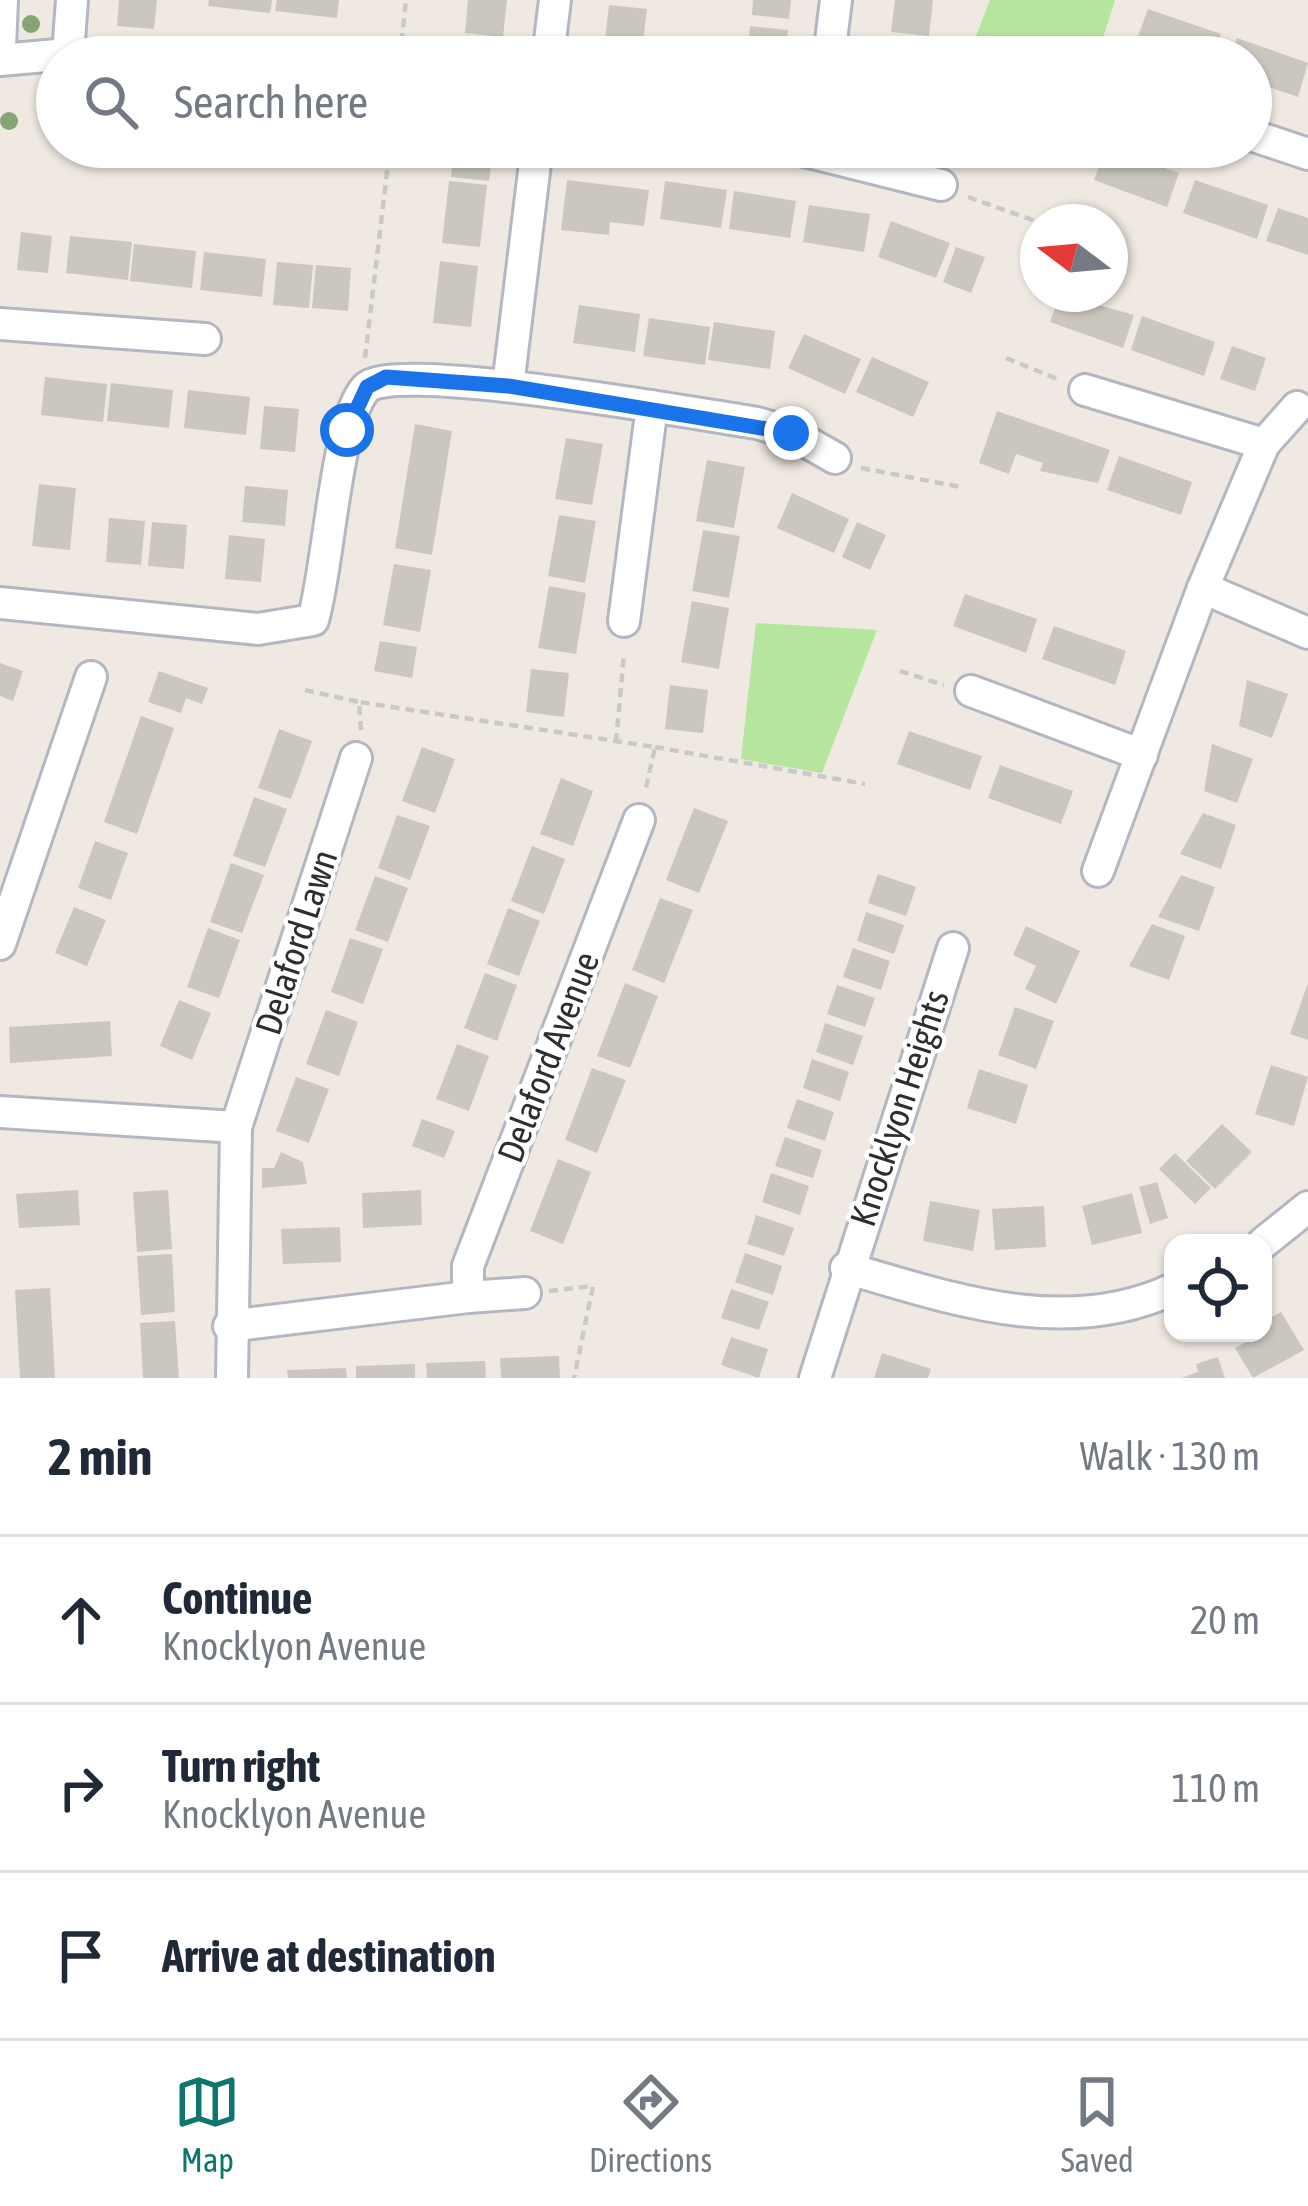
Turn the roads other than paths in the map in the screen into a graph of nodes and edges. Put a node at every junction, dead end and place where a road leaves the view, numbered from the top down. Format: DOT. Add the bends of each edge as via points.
graph roads {
  1 [pos="2,0"];
  2 [pos="72,0"];
  3 [pos="555,0"];
  4 [pos="836,0"];
  5 [pos="69,36"];
  6 [pos="551,36"];
  7 [pos="832,36"];
  8 [pos="0,47"];
  9 [pos="36,57"];
  10 [pos="0,60"];
  11 [pos="1272,143"];
  12 [pos="1308,154"];
  13 [pos="534,168"];
  14 [pos="876,168"];
  15 [pos="954,191"];
  16 [pos="0,325"];
  17 [pos="206,339"];
  18 [pos="1072,385"];
  19 [pos="508,386"];
  20 [pos="652,406"];
  21 [pos="1297,406"];
  22 [pos="1264,444"];
  23 [pos="846,462"];
  24 [pos="1203,588"];
  25 [pos="0,603"];
  26 [pos="624,622"];
  27 [pos="1308,633"];
  28 [pos="91,677"];
  29 [pos="957,688"];
  30 [pos="358,747"];
  31 [pos="1142,755"];
  32 [pos="642,808"];
  33 [pos="1099,871"];
  34 [pos="0,944"];
  35 [pos="953,948"];
  36 [pos="0,1112"];
  37 [pos="236,1127"];
  38 [pos="1308,1208"];
  39 [pos="1272,1236"];
  40 [pos="846,1268"];
  41 [pos="1164,1291"];
  42 [pos="525,1293"];
  43 [pos="468,1297"];
  44 [pos="229,1325"];
  45 [pos="232,1378"];
  46 [pos="814,1378"];
  1 -- 8 [label="street"];
  2 -- 5 [label="street"];
  3 -- 6 [label="street"];
  4 -- 7 [label="street"];
  9 -- 10 [label="street"];
  11 -- 12 [label="street"];
  13 -- 19 [label="street"];
  14 -- 15 [label="street"];
  16 -- 17 [label="street"];
  18 -- 22 [label="street"];
  19 -- 20 [label="street"];
  19 -- 25 [label="street" via="386,377 367,387 347,430 314,620 258,629"];
  20 -- 23 [label="street" via="757,423"];
  20 -- 26 [label="street"];
  21 -- 22 [label="street"];
  22 -- 24 [label="street"];
  24 -- 27 [label="street"];
  24 -- 31 [label="street"];
  28 -- 34 [label="street"];
  29 -- 31 [label="street"];
  30 -- 37 [label="street, Delaford Lawn"];
  31 -- 33 [label="street"];
  32 -- 43 [label="street, Delaford Avenue" via="468,1266"];
  35 -- 40 [label="street, Knocklyon Heights"];
  36 -- 37 [label="street"];
  37 -- 44 [label="street, Delaford Lawn"];
  38 -- 39 [label="street"];
  40 -- 41 [label="street, Knocklyon Heights" via="959,1303 1066,1315"];
  40 -- 46 [label="street, Knocklyon Heights"];
  42 -- 43 [label="street"];
  43 -- 44 [label="street"];
  44 -- 45 [label="street"];
}
